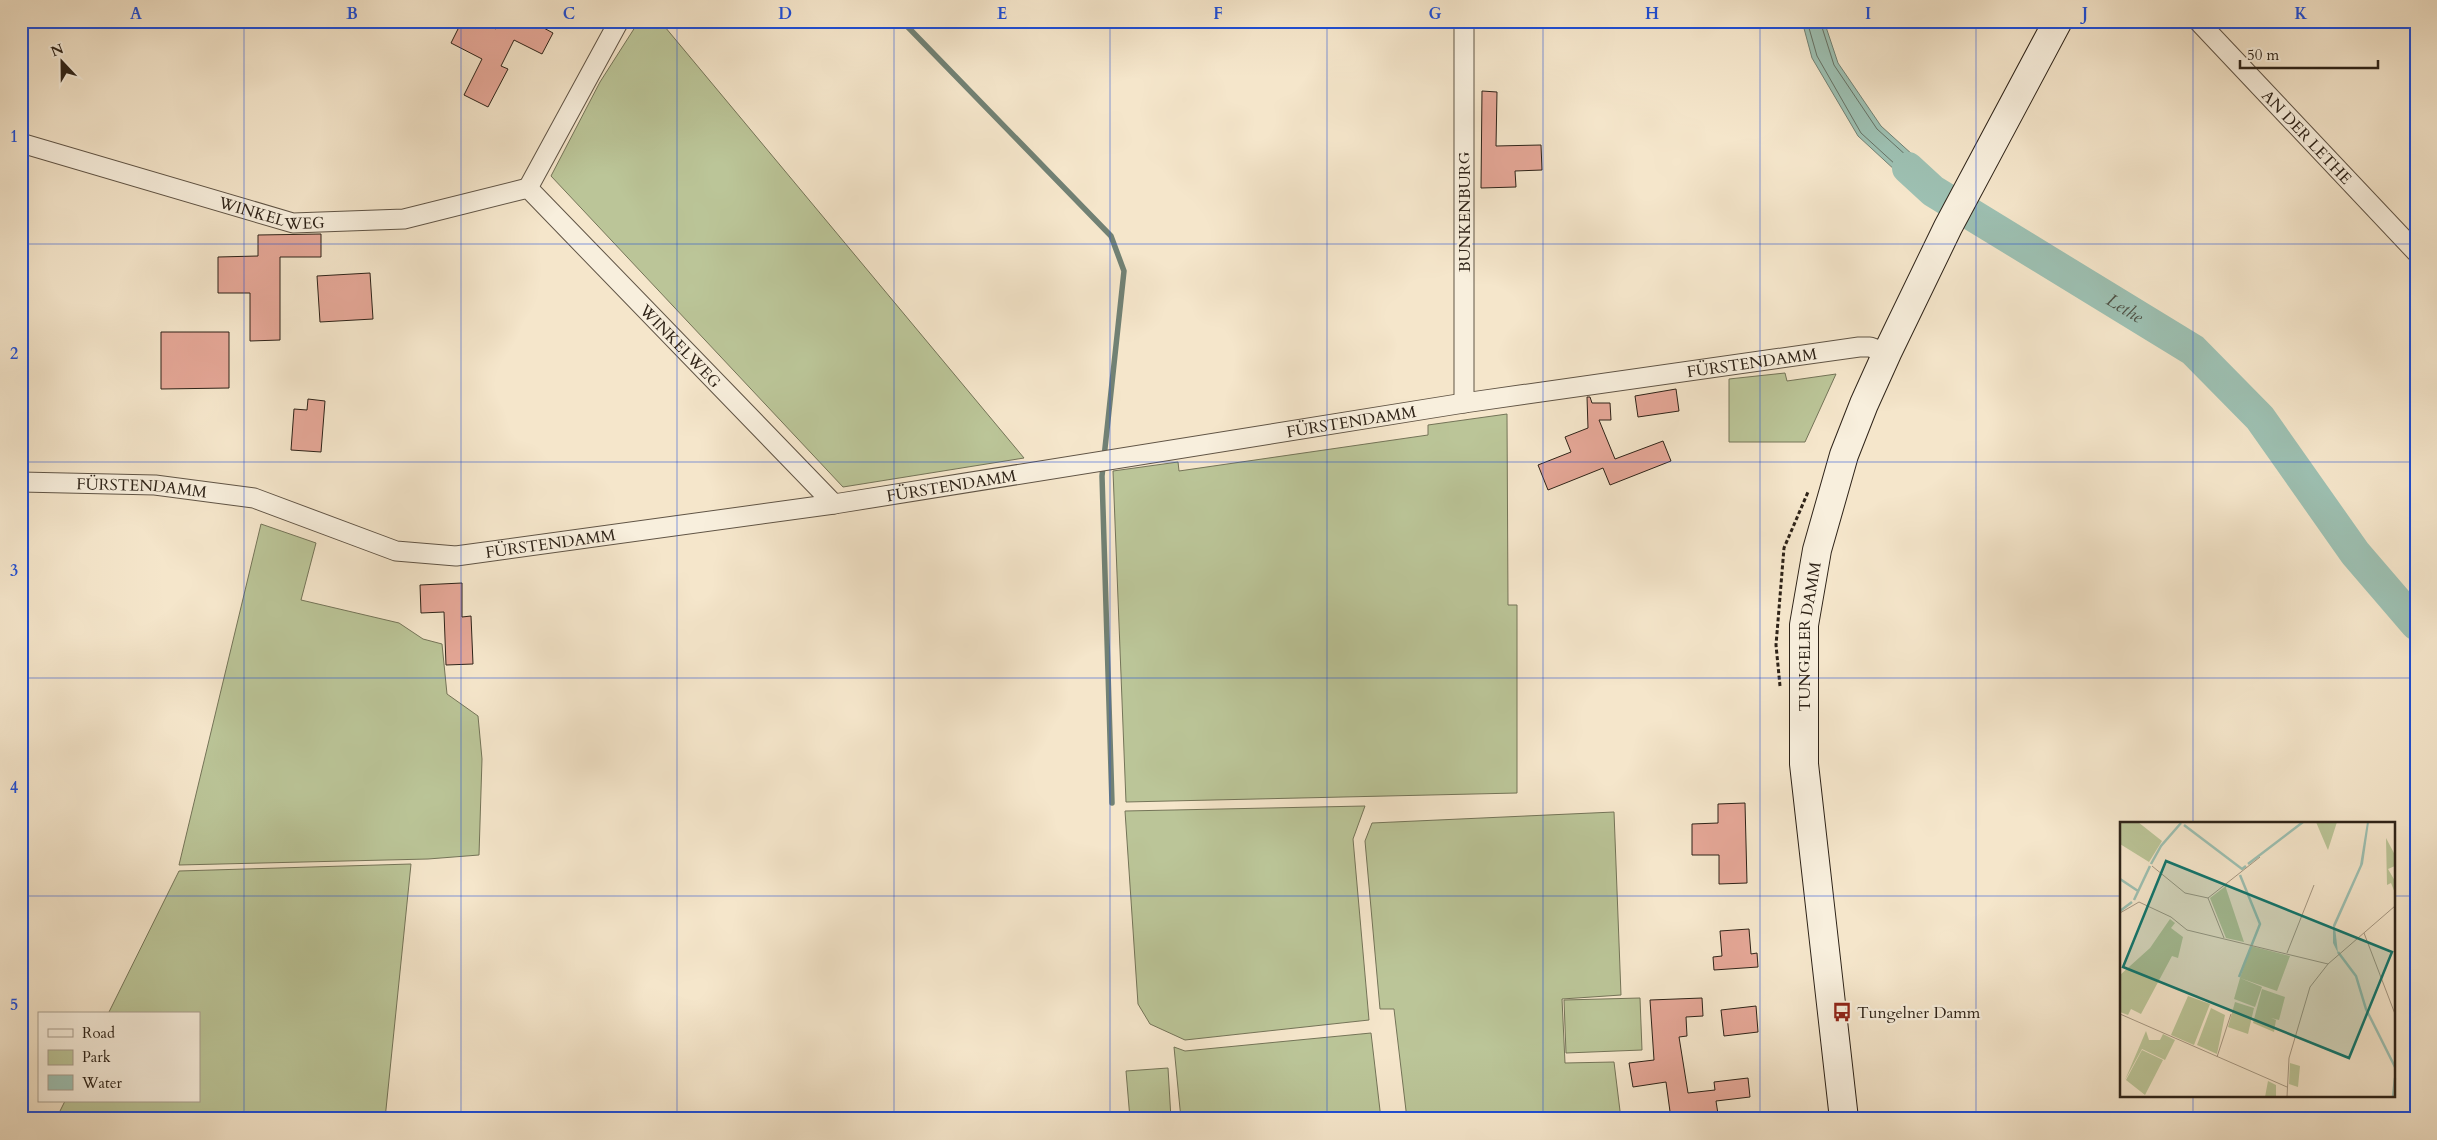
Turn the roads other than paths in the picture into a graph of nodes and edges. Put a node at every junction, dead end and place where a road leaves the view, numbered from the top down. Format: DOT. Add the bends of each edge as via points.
graph roads {
  1 [pos="619,21"];
  2 [pos="1464,21"];
  3 [pos="2058,21"];
  4 [pos="2198,21"];
  5 [pos="21,142"];
  6 [pos="528,188"];
  7 [pos="2416,252"];
  8 [pos="1887,353"];
  9 [pos="1464,403"];
  10 [pos="21,482"];
  11 [pos="834,504"];
  12 [pos="1844,1119"];
  1 -- 6 [label="street"];
  2 -- 9 [label="street, BUNKENBURG"];
  3 -- 8 [label="street, TUNGELER DAMM" via="1948,227"];
  4 -- 7 [label="street, AN DER LETHE"];
  5 -- 6 [label="street, WINKELWEG" via="293,222 404,219"];
  6 -- 11 [label="street, WINKELWEG"];
  8 -- 9 [label="street, FÜRSTENDAMM" via="1858,347"];
  8 -- 12 [label="street, TUNGELER DAMM" via="1864,404 1828,505 1804,625 1804,764"];
  9 -- 11 [label="street, FÜRSTENDAMM"];
  10 -- 11 [label="street, FÜRSTENDAMM" via="155,485 254,498 396,551 456,556"];
}
